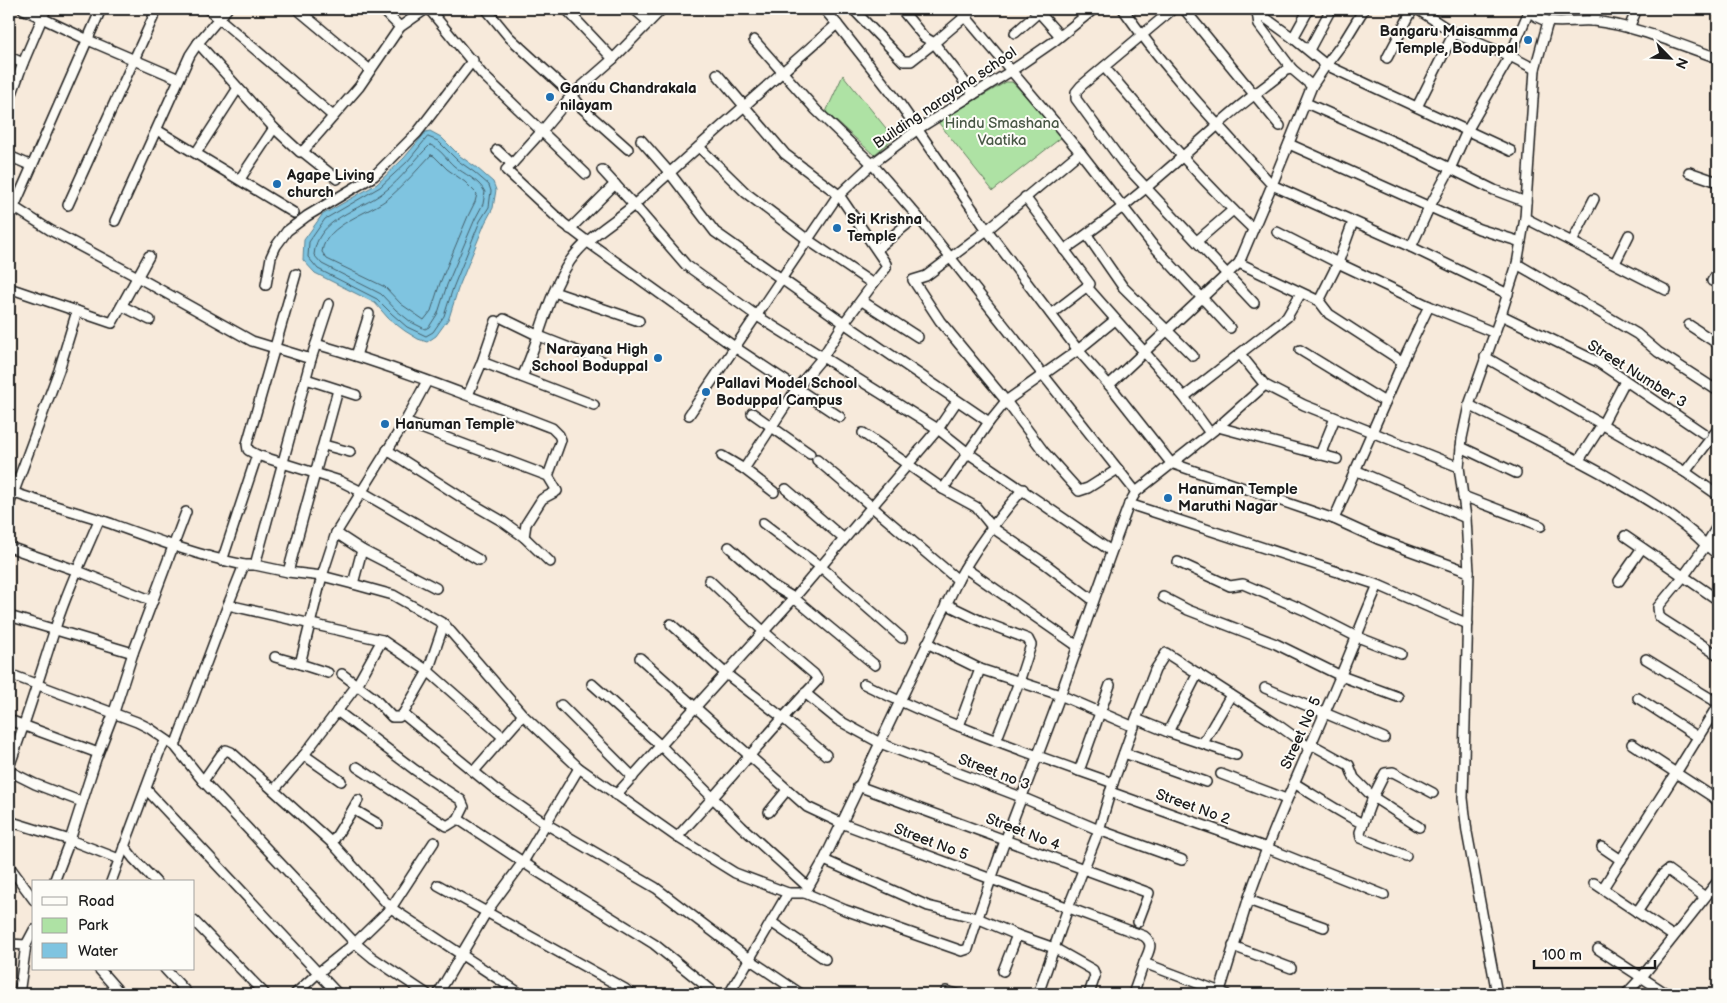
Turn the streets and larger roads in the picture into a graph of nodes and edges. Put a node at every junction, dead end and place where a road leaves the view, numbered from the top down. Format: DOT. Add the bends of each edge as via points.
graph roads {
  1 [pos="23,9"];
  2 [pos="46,9"];
  3 [pos="101,9"];
  4 [pos="157,9"];
  5 [pos="208,9"];
  6 [pos="227,9"];
  7 [pos="297,9"];
  8 [pos="382,9"];
  9 [pos="428,9"];
  10 [pos="486,9"];
  11 [pos="566,9"];
  12 [pos="634,9"];
  13 [pos="662,9"];
  14 [pos="824,9"];
  15 [pos="838,9"];
  16 [pos="854,9"];
  17 [pos="901,9"];
  18 [pos="974,9"];
  19 [pos="1094,9"];
  20 [pos="1123,9"];
  21 [pos="1173,9"];
  22 [pos="1184,9"];
  23 [pos="1309,9"];
  24 [pos="1330,9"];
  25 [pos="1364,9"];
  26 [pos="1413,9"];
  27 [pos="1417,9"];
  28 [pos="1599,9"];
  29 [pos="1637,9"];
  30 [pos="1037,10"];
  31 [pos="1257,10"];
  32 [pos="1528,10"];
  33 [pos="963,12"];
  34 [pos="42,18"];
  35 [pos="219,18"];
  36 [pos="834,20"];
  37 [pos="1592,21"];
  38 [pos="649,22"];
  39 [pos="1548,22"];
  40 [pos="400,26"];
  41 [pos="1629,28"];
  42 [pos="1015,33"];
  43 [pos="1454,33"];
  44 [pos="1060,36"];
  45 [pos="1142,36"];
  46 [pos="1294,38"];
  47 [pos="88,40"];
  48 [pos="754,40"];
  49 [pos="198,43"];
  50 [pos="934,43"];
  51 [pos="1309,50"];
  52 [pos="1510,56"];
  53 [pos="9,57"];
  54 [pos="1387,58"];
  55 [pos="1718,58"];
  56 [pos="133,59"];
  57 [pos="613,59"];
  58 [pos="473,60"];
  59 [pos="23,63"];
  60 [pos="1326,65"];
  61 [pos="1104,67"];
  62 [pos="1292,69"];
  63 [pos="1535,69"];
  64 [pos="370,70"];
  65 [pos="782,72"];
  66 [pos="1011,72"];
  67 [pos="718,74"];
  68 [pos="179,78"];
  69 [pos="1312,86"];
  70 [pos="238,88"];
  71 [pos="974,94"];
  72 [pos="572,95"];
  73 [pos="1254,95"];
  74 [pos="9,102"];
  75 [pos="1306,104"];
  76 [pos="744,106"];
  77 [pos="1417,107"];
  78 [pos="333,116"];
  79 [pos="1217,125"];
  80 [pos="1280,126"];
  81 [pos="274,128"];
  82 [pos="918,129"];
  83 [pos="157,130"];
  84 [pos="542,131"];
  85 [pos="1467,131"];
  86 [pos="641,140"];
  87 [pos="1289,144"];
  88 [pos="699,147"];
  89 [pos="628,149"];
  90 [pos="497,150"];
  91 [pos="1510,151"];
  92 [pos="303,152"];
  93 [pos="1080,152"];
  94 [pos="196,153"];
  95 [pos="9,156"];
  96 [pos="1182,157"];
  97 [pos="512,164"];
  98 [pos="872,164"];
  99 [pos="32,166"];
  100 [pos="1450,169"];
  101 [pos="602,170"];
  102 [pos="669,172"];
  103 [pos="1689,172"];
  104 [pos="586,174"];
  105 [pos="240,179"];
  106 [pos="337,179"];
  107 [pos="1718,182"];
  108 [pos="615,184"];
  109 [pos="1272,185"];
  110 [pos="1146,187"];
  111 [pos="839,195"];
  112 [pos="1025,197"];
  113 [pos="1594,200"];
  114 [pos="1526,202"];
  115 [pos="634,204"];
  116 [pos="68,205"];
  117 [pos="12,206"];
  118 [pos="1122,206"];
  119 [pos="1430,206"];
  120 [pos="1233,210"];
  121 [pos="294,213"];
  122 [pos="917,216"];
  123 [pos="1524,218"];
  124 [pos="115,221"];
  125 [pos="1353,222"];
  126 [pos="1252,228"];
  127 [pos="570,229"];
  128 [pos="987,230"];
  129 [pos="1277,232"];
  130 [pos="1087,235"];
  131 [pos="1629,235"];
  132 [pos="808,240"];
  133 [pos="1197,241"];
  134 [pos="588,242"];
  135 [pos="1521,242"];
  136 [pos="1572,242"];
  137 [pos="1411,247"];
  138 [pos="877,249"];
  139 [pos="1064,250"];
  140 [pos="149,256"];
  141 [pos="951,257"];
  142 [pos="1239,263"];
  143 [pos="1338,263"];
  144 [pos="1517,264"];
  145 [pos="1615,264"];
  146 [pos="1718,272"];
  147 [pos="1227,273"];
  148 [pos="296,274"];
  149 [pos="138,277"];
  150 [pos="782,279"];
  151 [pos="873,284"];
  152 [pos="1718,284"];
  153 [pos="266,285"];
  154 [pos="1087,287"];
  155 [pos="9,288"];
  156 [pos="1666,290"];
  157 [pos="554,292"];
  158 [pos="1301,293"];
  159 [pos="1508,294"];
  160 [pos="1202,298"];
  161 [pos="862,301"];
  162 [pos="1319,301"];
  163 [pos="1254,303"];
  164 [pos="329,304"];
  165 [pos="122,306"];
  166 [pos="1429,306"];
  167 [pos="77,311"];
  168 [pos="370,314"];
  169 [pos="1051,314"];
  170 [pos="1501,315"];
  171 [pos="757,316"];
  172 [pos="150,320"];
  173 [pos="1115,320"];
  174 [pos="639,321"];
  175 [pos="844,323"];
  176 [pos="1689,325"];
  177 [pos="1230,328"];
  178 [pos="1167,332"];
  179 [pos="1495,333"];
  180 [pos="539,336"];
  181 [pos="918,337"];
  182 [pos="316,344"];
  183 [pos="1718,344"];
  184 [pos="736,348"];
  185 [pos="275,349"];
  186 [pos="1078,350"];
  187 [pos="1300,350"];
  188 [pos="1145,352"];
  189 [pos="1240,354"];
  190 [pos="356,356"];
  191 [pos="1193,356"];
  192 [pos="1486,357"];
  193 [pos="822,358"];
  194 [pos="311,360"];
  195 [pos="482,362"];
  196 [pos="605,362"];
  197 [pos="1403,362"];
  198 [pos="1043,375"];
  199 [pos="522,376"];
  200 [pos="306,379"];
  201 [pos="427,380"];
  202 [pos="1625,380"];
  203 [pos="1109,385"];
  204 [pos="1265,385"];
  205 [pos="797,388"];
  206 [pos="338,390"];
  207 [pos="1718,391"];
  208 [pos="356,395"];
  209 [pos="468,396"];
  210 [pos="1184,396"];
  211 [pos="958,401"];
  212 [pos="1006,401"];
  213 [pos="1385,402"];
  214 [pos="1469,404"];
  215 [pos="594,405"];
  216 [pos="752,413"];
  217 [pos="689,415"];
  218 [pos="840,417"];
  219 [pos="1335,418"];
  220 [pos="405,422"];
  221 [pos="989,422"];
  222 [pos="1603,423"];
  223 [pos="772,427"];
  224 [pos="1218,428"];
  225 [pos="1718,428"];
  226 [pos="938,429"];
  227 [pos="863,433"];
  228 [pos="1210,433"];
  229 [pos="1371,433"];
  230 [pos="1703,433"];
  231 [pos="1715,441"];
  232 [pos="324,445"];
  233 [pos="1461,447"];
  234 [pos="388,450"];
  235 [pos="350,452"];
  236 [pos="968,453"];
  237 [pos="1320,455"];
  238 [pos="257,456"];
  239 [pos="722,456"];
  240 [pos="1337,459"];
  241 [pos="1579,460"];
  242 [pos="1171,463"];
  243 [pos="283,464"];
  244 [pos="907,464"];
  245 [pos="1460,467"];
  246 [pos="744,469"];
  247 [pos="1118,469"];
  248 [pos="1355,470"];
  249 [pos="1685,472"];
  250 [pos="1516,473"];
  251 [pos="316,474"];
  252 [pos="548,476"];
  253 [pos="786,489"];
  254 [pos="943,489"];
  255 [pos="1022,489"];
  256 [pos="11,492"];
  257 [pos="362,492"];
  258 [pos="774,492"];
  259 [pos="1136,492"];
  260 [pos="1718,495"];
  261 [pos="1463,496"];
  262 [pos="1129,504"];
  263 [pos="9,506"];
  264 [pos="873,507"];
  265 [pos="186,512"];
  266 [pos="1466,518"];
  267 [pos="1334,519"];
  268 [pos="98,520"];
  269 [pos="763,523"];
  270 [pos="1718,525"];
  271 [pos="1541,526"];
  272 [pos="993,528"];
  273 [pos="336,533"];
  274 [pos="1625,536"];
  275 [pos="524,537"];
  276 [pos="844,540"];
  277 [pos="1706,545"];
  278 [pos="172,546"];
  279 [pos="9,547"];
  280 [pos="728,548"];
  281 [pos="1642,548"];
  282 [pos="362,550"];
  283 [pos="1111,551"];
  284 [pos="1718,555"];
  285 [pos="479,560"];
  286 [pos="222,561"];
  287 [pos="550,562"];
  288 [pos="1178,562"];
  289 [pos="244,565"];
  290 [pos="255,565"];
  291 [pos="821,567"];
  292 [pos="964,568"];
  293 [pos="78,570"];
  294 [pos="288,572"];
  295 [pos="1469,572"];
  296 [pos="322,576"];
  297 [pos="1683,577"];
  298 [pos="710,580"];
  299 [pos="958,580"];
  300 [pos="1619,581"];
  301 [pos="353,584"];
  302 [pos="1378,586"];
  303 [pos="436,588"];
  304 [pos="794,598"];
  305 [pos="1163,598"];
  306 [pos="1093,600"];
  307 [pos="1718,600"];
  308 [pos="153,601"];
  309 [pos="946,604"];
  310 [pos="228,605"];
  311 [pos="9,616"];
  312 [pos="310,622"];
  313 [pos="444,624"];
  314 [pos="671,624"];
  315 [pos="1468,624"];
  316 [pos="55,628"];
  317 [pos="763,631"];
  318 [pos="1355,636"];
  319 [pos="902,638"];
  320 [pos="382,640"];
  321 [pos="927,643"];
  322 [pos="1076,646"];
  323 [pos="133,653"];
  324 [pos="1401,654"];
  325 [pos="1718,655"];
  326 [pos="275,657"];
  327 [pos="640,658"];
  328 [pos="1646,658"];
  329 [pos="300,664"];
  330 [pos="875,666"];
  331 [pos="980,669"];
  332 [pos="428,672"];
  333 [pos="328,673"];
  334 [pos="725,673"];
  335 [pos="1198,673"];
  336 [pos="9,674"];
  337 [pos="342,674"];
  338 [pos="1340,676"];
  339 [pos="1019,682"];
  340 [pos="36,683"];
  341 [pos="592,684"];
  342 [pos="864,684"];
  343 [pos="357,685"];
  344 [pos="1110,685"];
  345 [pos="1265,688"];
  346 [pos="805,693"];
  347 [pos="1060,695"];
  348 [pos="1231,695"];
  349 [pos="1398,697"];
  350 [pos="1638,698"];
  351 [pos="899,702"];
  352 [pos="1718,704"];
  353 [pos="560,705"];
  354 [pos="694,708"];
  355 [pos="337,711"];
  356 [pos="114,712"];
  357 [pos="1099,712"];
  358 [pos="403,714"];
  359 [pos="1324,714"];
  360 [pos="523,715"];
  361 [pos="783,718"];
  362 [pos="9,720"];
  363 [pos="1135,723"];
  364 [pos="24,725"];
  365 [pos="958,726"];
  366 [pos="1168,732"];
  367 [pos="503,737"];
  368 [pos="1698,737"];
  369 [pos="1384,738"];
  370 [pos="166,740"];
  371 [pos="996,741"];
  372 [pos="880,743"];
  373 [pos="1203,743"];
  374 [pos="1632,744"];
  375 [pos="175,746"];
  376 [pos="661,746"];
  377 [pos="1310,746"];
  378 [pos="98,753"];
  379 [pos="1124,753"];
  380 [pos="826,754"];
  381 [pos="304,755"];
  382 [pos="749,755"];
  383 [pos="1236,755"];
  384 [pos="1037,756"];
  385 [pos="9,767"];
  386 [pos="357,767"];
  387 [pos="579,768"];
  388 [pos="9,771"];
  389 [pos="474,771"];
  390 [pos="1079,771"];
  391 [pos="1676,773"];
  392 [pos="1221,774"];
  393 [pos="633,777"];
  394 [pos="203,781"];
  395 [pos="341,781"];
  396 [pos="1206,782"];
  397 [pos="1294,783"];
  398 [pos="858,786"];
  399 [pos="1112,787"];
  400 [pos="1718,788"];
  401 [pos="146,790"];
  402 [pos="274,790"];
  403 [pos="787,790"];
  404 [pos="1433,793"];
  405 [pos="616,795"];
  406 [pos="1021,797"];
  407 [pos="1373,797"];
  408 [pos="713,799"];
  409 [pos="1286,799"];
  410 [pos="1716,799"];
  411 [pos="358,800"];
  412 [pos="82,802"];
  413 [pos="353,809"];
  414 [pos="769,812"];
  415 [pos="458,819"];
  416 [pos="15,823"];
  417 [pos="841,823"];
  418 [pos="378,824"];
  419 [pos="546,824"];
  420 [pos="1363,824"];
  421 [pos="1419,827"];
  422 [pos="1099,830"];
  423 [pos="677,837"];
  424 [pos="70,840"];
  425 [pos="1006,840"];
  426 [pos="332,842"];
  427 [pos="434,842"];
  428 [pos="124,846"];
  429 [pos="1602,847"];
  430 [pos="1267,848"];
  431 [pos="1406,856"];
  432 [pos="119,859"];
  433 [pos="824,860"];
  434 [pos="1182,860"];
  435 [pos="1621,860"];
  436 [pos="522,862"];
  437 [pos="9,866"];
  438 [pos="1083,869"];
  439 [pos="991,879"];
  440 [pos="55,880"];
  441 [pos="112,880"];
  442 [pos="154,880"];
  443 [pos="1718,881"];
  444 [pos="1594,883"];
  445 [pos="438,885"];
  446 [pos="1603,888"];
  447 [pos="806,890"];
  448 [pos="788,893"];
  449 [pos="1384,894"];
  450 [pos="32,897"];
  451 [pos="1705,897"];
  452 [pos="1248,900"];
  453 [pos="391,908"];
  454 [pos="1068,908"];
  455 [pos="487,911"];
  456 [pos="1637,912"];
  457 [pos="977,918"];
  458 [pos="195,922"];
  459 [pos="771,922"];
  460 [pos="1138,922"];
  461 [pos="1324,927"];
  462 [pos="32,934"];
  463 [pos="1018,935"];
  464 [pos="1673,936"];
  465 [pos="355,943"];
  466 [pos="9,944"];
  467 [pos="26,945"];
  468 [pos="1233,946"];
  469 [pos="1054,948"];
  470 [pos="1598,949"];
  471 [pos="461,954"];
  472 [pos="749,959"];
  473 [pos="825,959"];
  474 [pos="1144,963"];
  475 [pos="1291,968"];
  476 [pos="100,970"];
  477 [pos="166,970"];
  478 [pos="1003,971"];
  479 [pos="318,973"];
  480 [pos="1641,978"];
  481 [pos="946,991"];
  482 [pos="1221,993"];
  483 [pos="19,994"];
  484 [pos="121,994"];
  485 [pos="188,994"];
  486 [pos="265,994"];
  487 [pos="296,994"];
  488 [pos="338,994"];
  489 [pos="427,994"];
  490 [pos="438,994"];
  491 [pos="521,994"];
  492 [pos="631,994"];
  493 [pos="716,994"];
  494 [pos="729,994"];
  495 [pos="801,994"];
  496 [pos="957,994"];
  497 [pos="1038,994"];
  498 [pos="1090,994"];
  499 [pos="1133,994"];
  500 [pos="1497,994"];
  501 [pos="1626,994"];
  502 [pos="1667,994"];
  1 -- 34 [label="street"];
  2 -- 34 [label="street"];
  3 -- 47 [label="street"];
  4 -- 56 [label="street"];
  5 -- 35 [label="street"];
  6 -- 35 [label="street"];
  7 -- 64 [label="street"];
  8 -- 40 [label="street"];
  9 -- 40 [label="street"];
  9 -- 58 [label="street"];
  10 -- 72 [label="street" via="509,37"];
  11 -- 57 [label="street"];
  12 -- 38 [label="street"];
  13 -- 38 [label="street"];
  14 -- 36 [label="street"];
  15 -- 36 [label="street"];
  16 -- 50 [label="street" via="903,60 911,61"];
  17 -- 50 [label="street" via="924,37"];
  18 -- 33 [label="street"];
  19 -- 44 [label="street, Building narayana school"];
  20 -- 45 [label="street"];
  21 -- 45 [label="street"];
  22 -- 73 [label="street"];
  23 -- 46 [label="street"];
  24 -- 51 [label="street"];
  25 -- 60 [label="street"];
  26 -- 54 [label="street"];
  27 -- 43 [label="street"];
  28 -- 37 [label="street"];
  29 -- 41 [label="street"];
  30 -- 42 [label="street"];
  30 -- 44 [label="street"];
  31 -- 46 [label="street"];
  31 -- 62 [label="street" via="1259,25"];
  32 -- 39 [label="street"];
  32 -- 52 [label="street"];
  33 -- 50 [label="street"];
  33 -- 66 [label="street"];
  34 -- 47 [label="street"];
  34 -- 59 [label="street"];
  35 -- 49 [label="street"];
  35 -- 78 [label="street"];
  36 -- 65 [label="street"];
  36 -- 82 [label="street"];
  37 -- 39 [label="street"];
  37 -- 41 [label="street"];
  38 -- 57 [label="street"];
  39 -- 63 [label="street"];
  40 -- 64 [label="street"];
  41 -- 55 [label="street"];
  43 -- 52 [label="street"];
  43 -- 77 [label="street"];
  44 -- 66 [label="street, Building narayana school"];
  45 -- 61 [label="street"];
  45 -- 79 [label="street"];
  46 -- 51 [label="street"];
  47 -- 56 [label="street"];
  47 -- 99 [label="street"];
  48 -- 65 [label="street"];
  49 -- 68 [label="street"];
  49 -- 70 [label="street"];
  50 -- 71 [label="street"];
  51 -- 60 [label="street"];
  52 -- 63 [label="street"];
  52 -- 85 [label="street"];
  53 -- 59 [label="street"];
  56 -- 68 [label="street"];
  56 -- 116 [label="street"];
  57 -- 72 [label="street"];
  58 -- 84 [label="street" via="482,74"];
  58 -- 153 [label="street" via="417,132 374,176 287,231 271,257"];
  59 -- 74 [label="street"];
  60 -- 69 [label="street"];
  60 -- 77 [label="street"];
  61 -- 96 [label="street"];
  61 -- 110 [label="street" via="1081,86 1076,92 1076,99 1123,164"];
  62 -- 69 [label="street"];
  62 -- 73 [label="street" via="1286,70"];
  63 -- 114 [label="street"];
  64 -- 78 [label="street"];
  65 -- 76 [label="street"];
  65 -- 98 [label="street"];
  66 -- 71 [label="street, Building narayana school"];
  66 -- 93 [label="street"];
  67 -- 76 [label="street"];
  68 -- 83 [label="street"];
  69 -- 75 [label="street"];
  70 -- 81 [label="street"];
  70 -- 94 [label="street"];
  71 -- 82 [label="street, Building narayana school"];
  72 -- 84 [label="street"];
  72 -- 89 [label="street"];
  73 -- 79 [label="street"];
  73 -- 80 [label="street"];
  75 -- 87 [label="street"];
  75 -- 100 [label="street"];
  76 -- 88 [label="street"];
  76 -- 111 [label="street" via="785,154"];
  77 -- 85 [label="street"];
  78 -- 92 [label="street"];
  79 -- 96 [label="street"];
  79 -- 109 [label="street"];
  81 -- 92 [label="street" via="297,151"];
  81 -- 105 [label="street"];
  82 -- 98 [label="street, Building narayana school"];
  82 -- 128 [label="street"];
  83 -- 94 [label="street"];
  83 -- 124 [label="street"];
  84 -- 97 [label="street"];
  84 -- 104 [label="street"];
  85 -- 91 [label="street"];
  85 -- 100 [label="street"];
  86 -- 102 [label="street"];
  87 -- 109 [label="street"];
  87 -- 119 [label="street"];
  88 -- 102 [label="street"];
  88 -- 132 [label="street" via="746,193"];
  90 -- 97 [label="street"];
  92 -- 106 [label="street"];
  93 -- 112 [label="street"];
  93 -- 118 [label="street"];
  94 -- 105 [label="street"];
  95 -- 99 [label="street"];
  96 -- 110 [label="street"];
  96 -- 120 [label="street"];
  97 -- 127 [label="street" via="506,170"];
  98 -- 111 [label="street, Building narayana school"];
  98 -- 122 [label="street"];
  99 -- 117 [label="street"];
  100 -- 114 [label="street"];
  100 -- 119 [label="street"];
  101 -- 108 [label="street"];
  102 -- 115 [label="street"];
  102 -- 150 [label="street" via="715,232"];
  103 -- 107 [label="street"];
  105 -- 121 [label="street"];
  108 -- 115 [label="street"];
  108 -- 127 [label="street"];
  109 -- 125 [label="street"];
  109 -- 126 [label="street"];
  110 -- 118 [label="street"];
  110 -- 133 [label="street"];
  111 -- 132 [label="street, Building narayana school"];
  111 -- 138 [label="street"];
  112 -- 128 [label="street"];
  112 -- 139 [label="street"];
  113 -- 136 [label="street"];
  114 -- 123 [label="street"];
  115 -- 134 [label="street"];
  115 -- 171 [label="street" via="686,265"];
  117 -- 149 [label="street"];
  118 -- 130 [label="street"];
  118 -- 160 [label="street"];
  119 -- 135 [label="street" via="1479,229"];
  119 -- 137 [label="street"];
  120 -- 126 [label="street"];
  120 -- 133 [label="street"];
  122 -- 138 [label="street"];
  122 -- 141 [label="street"];
  123 -- 135 [label="street"];
  123 -- 136 [label="street"];
  125 -- 137 [label="street"];
  125 -- 143 [label="street"];
  126 -- 142 [label="street"];
  127 -- 134 [label="street"];
  128 -- 141 [label="street"];
  128 -- 169 [label="street"];
  129 -- 143 [label="street"];
  130 -- 139 [label="street"];
  130 -- 178 [label="street" via="1123,287"];
  131 -- 145 [label="street"];
  132 -- 150 [label="street, Building narayana school"];
  132 -- 151 [label="street"];
  133 -- 147 [label="street"];
  134 -- 157 [label="street" via="571,259"];
  134 -- 184 [label="street"];
  135 -- 144 [label="street"];
  136 -- 145 [label="street"];
  137 -- 159 [label="street"];
  138 -- 151 [label="street" via="886,268"];
  139 -- 154 [label="street" via="1090,284"];
  140 -- 149 [label="street"];
  141 -- 198 [label="street"];
  141 -- 212 [label="street" via="926,276 913,280 940,321"];
  142 -- 147 [label="street"];
  142 -- 158 [label="street"];
  143 -- 162 [label="street"];
  143 -- 166 [label="street"];
  144 -- 159 [label="street"];
  144 -- 207 [label="street" via="1637,334 1658,352"];
  145 -- 156 [label="street"];
  146 -- 152 [label="street" via="1712,280"];
  147 -- 160 [label="street"];
  147 -- 163 [label="street"];
  148 -- 185 [label="street"];
  149 -- 165 [label="street"];
  149 -- 185 [label="street" via="252,341"];
  150 -- 171 [label="street, Building narayana school"];
  150 -- 175 [label="street"];
  151 -- 161 [label="street"];
  154 -- 169 [label="street"];
  154 -- 173 [label="street"];
  155 -- 167 [label="street"];
  157 -- 174 [label="street"];
  157 -- 180 [label="street"];
  158 -- 162 [label="street"];
  158 -- 189 [label="street" via="1287,317"];
  159 -- 170 [label="street"];
  160 -- 177 [label="street"];
  160 -- 178 [label="street"];
  161 -- 175 [label="street"];
  161 -- 181 [label="street"];
  162 -- 197 [label="street" via="1329,314"];
  164 -- 182 [label="street"];
  165 -- 167 [label="street" via="112,323"];
  165 -- 172 [label="street"];
  166 -- 179 [label="street"];
  166 -- 197 [label="street"];
  167 -- 256 [label="street"];
  168 -- 190 [label="street"];
  169 -- 186 [label="street"];
  170 -- 179 [label="street"];
  170 -- 202 [label="street, Street Number 3" via="1598,362"];
  171 -- 184 [label="street, Building narayana school"];
  171 -- 193 [label="street"];
  173 -- 186 [label="street"];
  173 -- 188 [label="street"];
  175 -- 193 [label="street"];
  175 -- 211 [label="street"];
  176 -- 183 [label="street"];
  178 -- 188 [label="street"];
  178 -- 191 [label="street"];
  179 -- 192 [label="street"];
  180 -- 195 [label="street" via="500,320"];
  180 -- 196 [label="street"];
  180 -- 199 [label="street"];
  182 -- 190 [label="street"];
  182 -- 194 [label="street"];
  184 -- 205 [label="street"];
  184 -- 217 [label="street, Building narayana school"];
  185 -- 194 [label="street"];
  185 -- 238 [label="street" via="247,444 248,450"];
  186 -- 198 [label="street"];
  186 -- 203 [label="street"];
  187 -- 213 [label="street"];
  188 -- 203 [label="street"];
  188 -- 210 [label="street"];
  189 -- 204 [label="street"];
  189 -- 210 [label="street"];
  190 -- 201 [label="street"];
  192 -- 214 [label="street"];
  192 -- 222 [label="street"];
  193 -- 205 [label="street"];
  193 -- 226 [label="street"];
  194 -- 200 [label="street"];
  195 -- 199 [label="street"];
  195 -- 209 [label="street"];
  197 -- 213 [label="street"];
  198 -- 212 [label="street"];
  198 -- 247 [label="street"];
  199 -- 215 [label="street"];
  200 -- 206 [label="street"];
  200 -- 243 [label="street"];
  201 -- 209 [label="street"];
  201 -- 220 [label="street"];
  202 -- 222 [label="street"];
  202 -- 230 [label="street, Street Number 3"];
  203 -- 242 [label="street"];
  204 -- 219 [label="street"];
  204 -- 224 [label="street"];
  205 -- 218 [label="street"];
  205 -- 223 [label="street"];
  206 -- 208 [label="street"];
  206 -- 232 [label="street"];
  209 -- 252 [label="street" via="556,431 561,440"];
  210 -- 228 [label="street"];
  211 -- 221 [label="street"];
  211 -- 226 [label="street"];
  212 -- 221 [label="street"];
  212 -- 247 [label="street" via="1078,491"];
  213 -- 229 [label="street"];
  214 -- 233 [label="street"];
  214 -- 241 [label="street"];
  216 -- 223 [label="street"];
  219 -- 229 [label="street"];
  219 -- 237 [label="street"];
  220 -- 234 [label="street"];
  220 -- 252 [label="street"];
  221 -- 236 [label="street"];
  222 -- 241 [label="street"];
  222 -- 249 [label="street"];
  223 -- 246 [label="street"];
  223 -- 264 [label="street" via="814,457"];
  224 -- 228 [label="street"];
  224 -- 237 [label="street"];
  225 -- 231 [label="street"];
  226 -- 236 [label="street"];
  226 -- 244 [label="street"];
  227 -- 244 [label="street"];
  228 -- 242 [label="street"];
  229 -- 245 [label="street"];
  229 -- 248 [label="street"];
  231 -- 249 [label="street"];
  232 -- 235 [label="street"];
  232 -- 251 [label="street"];
  233 -- 245 [label="street"];
  233 -- 250 [label="street"];
  234 -- 257 [label="street"];
  234 -- 275 [label="street"];
  236 -- 254 [label="street"];
  236 -- 255 [label="street"];
  237 -- 240 [label="street"];
  238 -- 243 [label="street"];
  238 -- 286 [label="street"];
  239 -- 246 [label="street"];
  241 -- 277 [label="street" via="1644,497"];
  242 -- 259 [label="street"];
  242 -- 267 [label="street"];
  243 -- 251 [label="street"];
  243 -- 290 [label="street"];
  244 -- 254 [label="street"];
  244 -- 264 [label="street"];
  245 -- 261 [label="street"];
  246 -- 258 [label="street"];
  247 -- 259 [label="street"];
  248 -- 266 [label="street"];
  248 -- 267 [label="street"];
  249 -- 260 [label="street"];
  251 -- 257 [label="street"];
  251 -- 294 [label="street"];
  252 -- 275 [label="street" via="557,491 542,499 526,524"];
  253 -- 276 [label="street"];
  254 -- 272 [label="street" via="976,507"];
  255 -- 272 [label="street"];
  255 -- 283 [label="street"];
  256 -- 263 [label="street"];
  256 -- 268 [label="street"];
  257 -- 273 [label="street"];
  257 -- 285 [label="street"];
  259 -- 262 [label="street"];
  261 -- 266 [label="street"];
  261 -- 271 [label="street"];
  262 -- 283 [label="street"];
  262 -- 302 [label="street"];
  264 -- 276 [label="street"];
  264 -- 299 [label="street"];
  265 -- 278 [label="street"];
  266 -- 295 [label="street"];
  267 -- 295 [label="street" via="1378,539"];
  268 -- 278 [label="street"];
  268 -- 293 [label="street"];
  269 -- 291 [label="street"];
  270 -- 277 [label="street"];
  272 -- 292 [label="street"];
  272 -- 306 [label="street"];
  273 -- 282 [label="street"];
  273 -- 296 [label="street"];
  274 -- 281 [label="street"];
  275 -- 287 [label="street"];
  276 -- 291 [label="street"];
  277 -- 284 [label="street"];
  277 -- 297 [label="street"];
  278 -- 286 [label="street"];
  278 -- 308 [label="street"];
  279 -- 293 [label="street"];
  280 -- 304 [label="street" via="772,585"];
  281 -- 297 [label="street"];
  281 -- 300 [label="street"];
  282 -- 301 [label="street"];
  282 -- 303 [label="street"];
  283 -- 306 [label="street"];
  286 -- 289 [label="street"];
  288 -- 318 [label="street" via="1230,586 1243,584"];
  289 -- 290 [label="street"];
  289 -- 310 [label="street"];
  290 -- 294 [label="street"];
  291 -- 304 [label="street"];
  291 -- 319 [label="street"];
  292 -- 299 [label="street"];
  292 -- 322 [label="street"];
  293 -- 308 [label="street"];
  293 -- 316 [label="street"];
  294 -- 296 [label="street"];
  295 -- 315 [label="street"];
  296 -- 301 [label="street"];
  296 -- 312 [label="street"];
  297 -- 307 [label="street"];
  297 -- 325 [label="street" via="1658,607 1659,616"];
  298 -- 317 [label="street"];
  299 -- 309 [label="street"];
  301 -- 313 [label="street" via="393,595"];
  302 -- 315 [label="street"];
  302 -- 318 [label="street, Street No 5"];
  304 -- 317 [label="street"];
  304 -- 330 [label="street"];
  305 -- 338 [label="street" via="1276,644"];
  306 -- 322 [label="street"];
  308 -- 323 [label="street"];
  309 -- 321 [label="street"];
  309 -- 339 [label="street" via="1028,639 1031,645"];
  310 -- 312 [label="street"];
  310 -- 375 [label="street"];
  311 -- 316 [label="street"];
  312 -- 320 [label="street"];
  312 -- 329 [label="street"];
  313 -- 332 [label="street"];
  313 -- 360 [label="street"];
  314 -- 334 [label="street"];
  315 -- 500 [label="street" via="1463,798"];
  316 -- 323 [label="street"];
  316 -- 340 [label="street"];
  317 -- 334 [label="street"];
  317 -- 346 [label="street" via="814,674 818,680"];
  318 -- 324 [label="street"];
  318 -- 338 [label="street, Street No 5"];
  320 -- 332 [label="street"];
  320 -- 343 [label="street"];
  321 -- 331 [label="street"];
  321 -- 351 [label="street"];
  322 -- 347 [label="street"];
  323 -- 356 [label="street"];
  326 -- 329 [label="street"];
  327 -- 354 [label="street, Street No 5"];
  328 -- 352 [label="street"];
  329 -- 333 [label="street"];
  331 -- 339 [label="street"];
  331 -- 365 [label="street"];
  332 -- 358 [label="street"];
  332 -- 367 [label="street"];
  334 -- 354 [label="street"];
  334 -- 361 [label="street"];
  335 -- 348 [label="street"];
  335 -- 363 [label="street" via="1166,652 1155,670"];
  335 -- 366 [label="street"];
  336 -- 340 [label="street"];
  337 -- 343 [label="street"];
  338 -- 349 [label="street"];
  338 -- 359 [label="street, Street No 5"];
  339 -- 347 [label="street"];
  339 -- 371 [label="street"];
  340 -- 356 [label="street"];
  340 -- 364 [label="street"];
  341 -- 376 [label="street"];
  342 -- 351 [label="street"];
  343 -- 355 [label="street"];
  343 -- 358 [label="street" via="392,717"];
  344 -- 357 [label="street"];
  345 -- 359 [label="street"];
  346 -- 361 [label="street"];
  346 -- 372 [label="street, Street no 3" via="838,720"];
  347 -- 357 [label="street"];
  347 -- 384 [label="street"];
  348 -- 373 [label="street"];
  348 -- 377 [label="street"];
  350 -- 368 [label="street"];
  351 -- 365 [label="street"];
  351 -- 372 [label="street"];
  352 -- 368 [label="street"];
  353 -- 393 [label="street"];
  354 -- 376 [label="street"];
  354 -- 382 [label="street, Street No 5"];
  355 -- 381 [label="street"];
  355 -- 415 [label="street" via="461,800 464,807"];
  356 -- 370 [label="street" via="149,728"];
  356 -- 378 [label="street"];
  357 -- 363 [label="street"];
  357 -- 390 [label="street"];
  358 -- 389 [label="street"];
  359 -- 369 [label="street"];
  359 -- 377 [label="street, Street No 5"];
  360 -- 367 [label="street"];
  360 -- 387 [label="street"];
  361 -- 380 [label="street"];
  361 -- 382 [label="street"];
  362 -- 364 [label="street"];
  363 -- 366 [label="street"];
  363 -- 379 [label="street"];
  364 -- 378 [label="street"];
  364 -- 385 [label="street"];
  365 -- 371 [label="street"];
  366 -- 373 [label="street"];
  367 -- 389 [label="street"];
  368 -- 391 [label="street"];
  370 -- 375 [label="street"];
  370 -- 401 [label="street"];
  371 -- 384 [label="street"];
  372 -- 398 [label="street"];
  372 -- 406 [label="street, Street no 3"];
  373 -- 383 [label="street"];
  374 -- 391 [label="street"];
  375 -- 394 [label="street"];
  376 -- 393 [label="street"];
  376 -- 408 [label="street"];
  377 -- 397 [label="street, Street No 5"];
  377 -- 407 [label="street" via="1349,765 1354,778"];
  378 -- 412 [label="street"];
  379 -- 396 [label="street"];
  379 -- 399 [label="street"];
  381 -- 395 [label="street"];
  381 -- 402 [label="street"];
  382 -- 403 [label="street, Street No 5"];
  382 -- 408 [label="street"];
  384 -- 390 [label="street, Street No 2"];
  384 -- 406 [label="street"];
  386 -- 415 [label="street" via="445,826"];
  387 -- 405 [label="street"];
  387 -- 419 [label="street"];
  388 -- 412 [label="street"];
  389 -- 419 [label="street"];
  390 -- 399 [label="street, Street No 2"];
  391 -- 410 [label="street"];
  391 -- 435 [label="street"];
  392 -- 409 [label="street"];
  393 -- 405 [label="street"];
  394 -- 402 [label="street" via="226,750"];
  394 -- 465 [label="street"];
  397 -- 409 [label="street, Street No 5"];
  397 -- 420 [label="street"];
  398 -- 417 [label="street"];
  398 -- 425 [label="street, Street No 4"];
  399 -- 422 [label="street"];
  399 -- 430 [label="street, Street No 2"];
  400 -- 410 [label="street"];
  401 -- 428 [label="street"];
  401 -- 479 [label="street"];
  402 -- 426 [label="street"];
  403 -- 414 [label="street"];
  403 -- 417 [label="street, Street No 5" via="807,807"];
  404 -- 407 [label="street" via="1389,772 1385,773"];
  405 -- 423 [label="street"];
  406 -- 422 [label="street, Street no 3"];
  406 -- 425 [label="street"];
  407 -- 420 [label="street"];
  407 -- 421 [label="street"];
  408 -- 423 [label="street"];
  408 -- 447 [label="street"];
  409 -- 430 [label="street, Street No 5"];
  411 -- 413 [label="street"];
  412 -- 424 [label="street"];
  413 -- 418 [label="street"];
  413 -- 426 [label="street"];
  415 -- 436 [label="street"];
  416 -- 424 [label="street"];
  417 -- 433 [label="street"];
  417 -- 439 [label="street, Street No 5"];
  419 -- 436 [label="street"];
  419 -- 472 [label="street" via="656,888"];
  420 -- 431 [label="street" via="1361,838"];
  422 -- 434 [label="street, Street no 3"];
  422 -- 438 [label="street"];
  423 -- 448 [label="street" via="735,873"];
  424 -- 432 [label="street"];
  424 -- 440 [label="street"];
  425 -- 438 [label="street, Street No 4"];
  425 -- 439 [label="street"];
  426 -- 453 [label="street"];
  427 -- 453 [label="street"];
  428 -- 432 [label="street"];
  428 -- 442 [label="street"];
  429 -- 435 [label="street"];
  430 -- 449 [label="street, Street No 2"];
  430 -- 452 [label="street, Street No 5"];
  432 -- 441 [label="street"];
  433 -- 447 [label="street"];
  433 -- 457 [label="street" via="928,906"];
  435 -- 446 [label="street"];
  436 -- 455 [label="street"];
  436 -- 493 [label="street" via="654,944"];
  437 -- 450 [label="street"];
  438 -- 454 [label="street"];
  438 -- 460 [label="street, Street No 4" via="1149,893"];
  439 -- 454 [label="street, Street No 5"];
  439 -- 457 [label="street"];
  443 -- 451 [label="street"];
  444 -- 446 [label="street"];
  445 -- 455 [label="street"];
  446 -- 456 [label="street"];
  447 -- 448 [label="street"];
  447 -- 457 [label="street" via="845,910 962,951 968,949"];
  448 -- 459 [label="street"];
  451 -- 456 [label="street" via="1668,870"];
  451 -- 464 [label="street"];
  452 -- 461 [label="street"];
  452 -- 468 [label="street, Street No 5"];
  453 -- 465 [label="street"];
  453 -- 471 [label="street"];
  454 -- 469 [label="street"];
  454 -- 474 [label="street, Street No 5" via="1149,939 1151,946"];
  455 -- 471 [label="street"];
  455 -- 492 [label="street"];
  456 -- 464 [label="street"];
  457 -- 463 [label="street"];
  458 -- 486 [label="street"];
  459 -- 472 [label="street"];
  459 -- 473 [label="street"];
  462 -- 467 [label="street"];
  463 -- 469 [label="street"];
  463 -- 478 [label="street"];
  464 -- 480 [label="street"];
  465 -- 479 [label="street"];
  465 -- 489 [label="street"];
  466 -- 467 [label="street"];
  467 -- 483 [label="street"];
  468 -- 475 [label="street"];
  468 -- 482 [label="street, Street No 5"];
  469 -- 497 [label="street"];
  469 -- 498 [label="street" via="1093,970 1095,976"];
  470 -- 480 [label="street"];
  471 -- 490 [label="street"];
  471 -- 491 [label="street"];
  472 -- 494 [label="street"];
  472 -- 495 [label="street"];
  474 -- 482 [label="street"];
  474 -- 499 [label="street"];
  476 -- 484 [label="street"];
  477 -- 485 [label="street"];
  479 -- 487 [label="street"];
  479 -- 488 [label="street"];
  480 -- 501 [label="street"];
  480 -- 502 [label="street"];
  481 -- 496 [label="street"];
}
